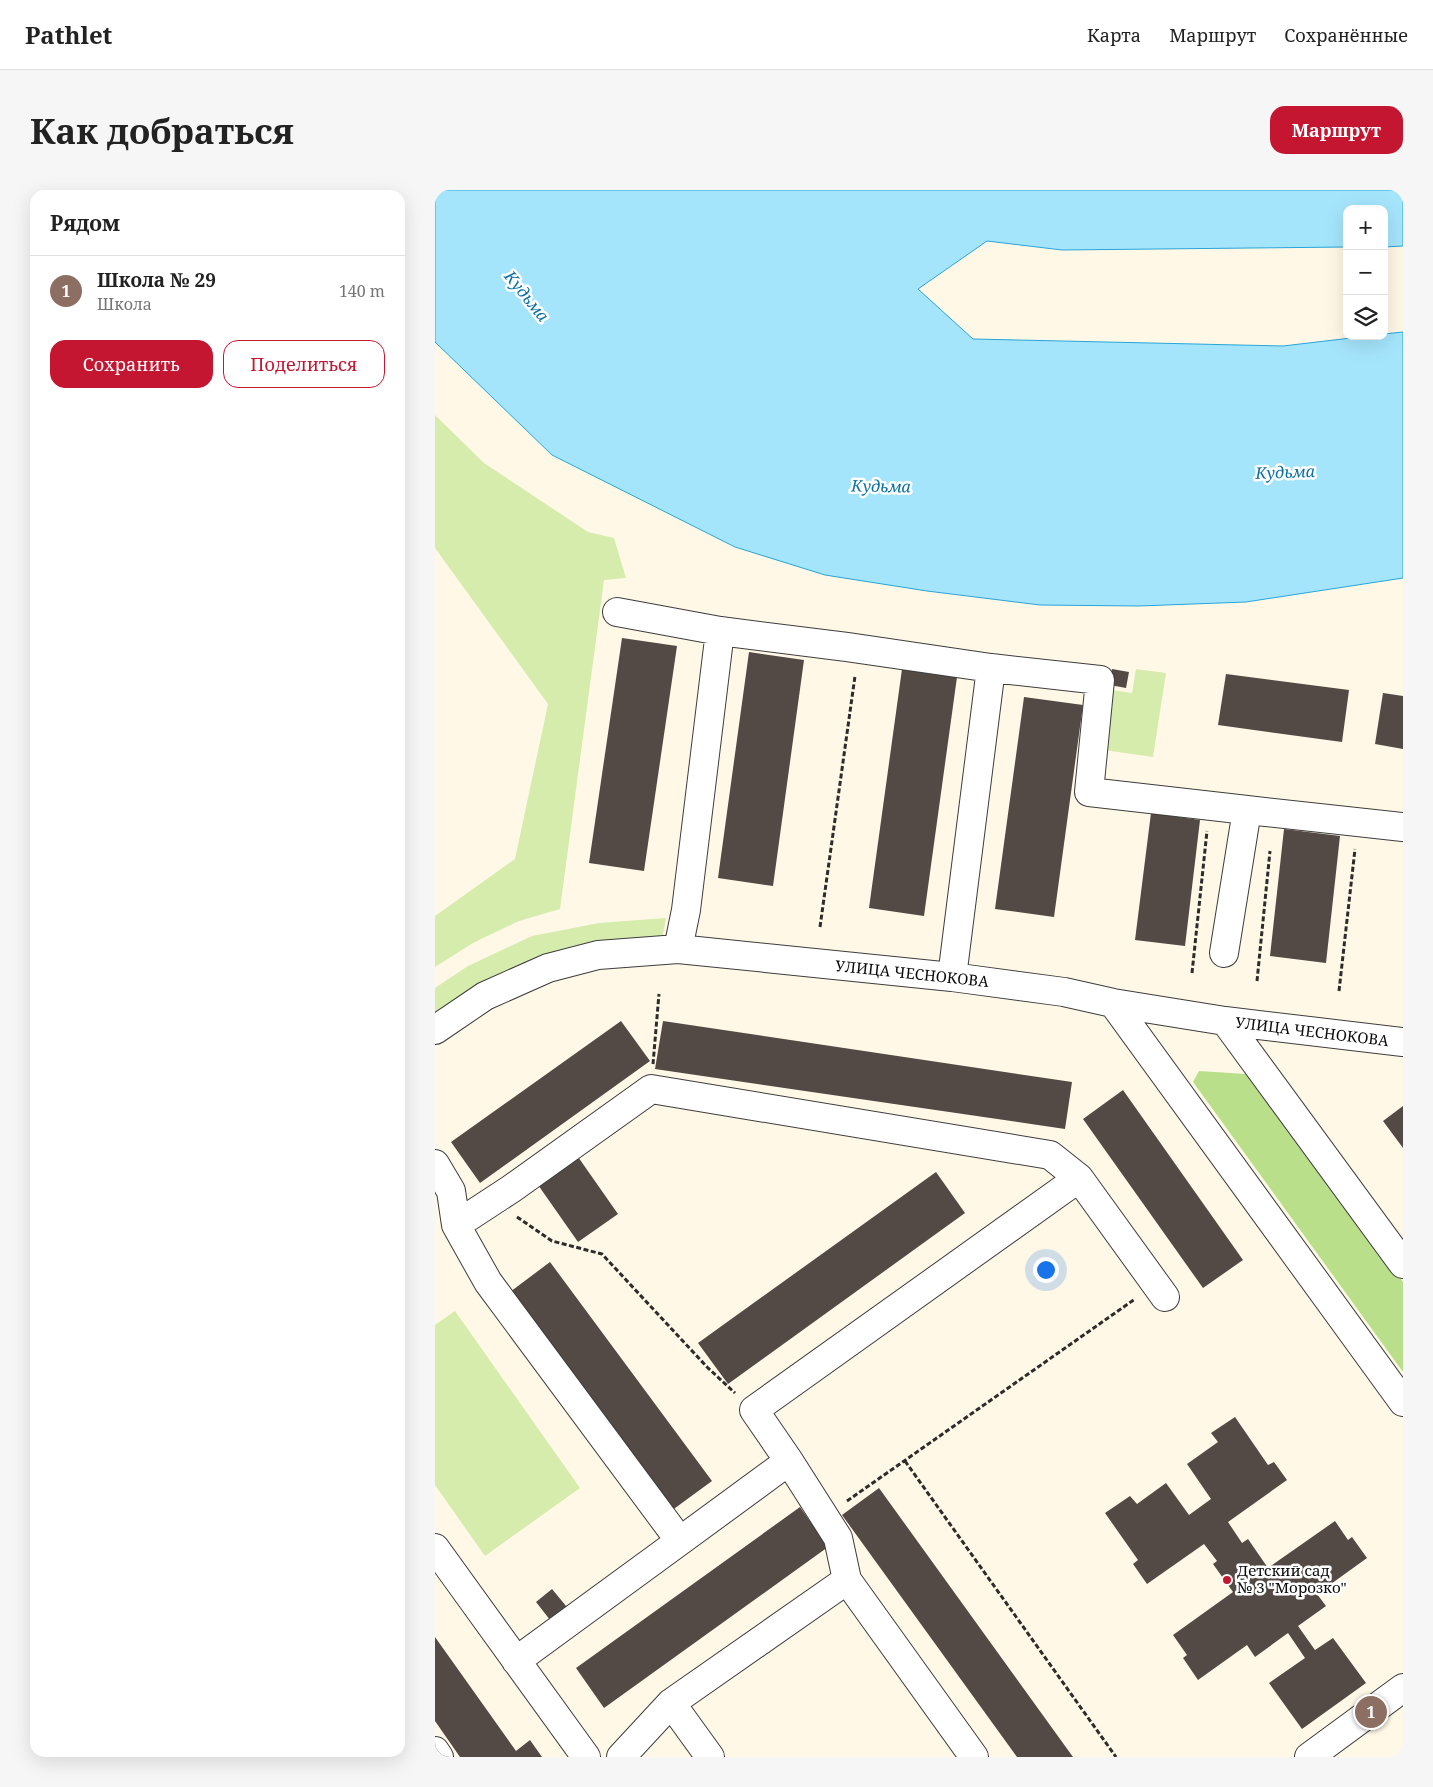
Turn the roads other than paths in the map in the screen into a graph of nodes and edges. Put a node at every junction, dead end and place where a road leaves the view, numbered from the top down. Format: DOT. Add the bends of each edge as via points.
graph roads {
  1 [pos="617,612"];
  2 [pos="719,631"];
  3 [pos="991,668"];
  4 [pos="1247,810"];
  5 [pos="1403,828"];
  6 [pos="678,949"];
  7 [pos="1224,953"];
  8 [pos="952,977"];
  9 [pos="1113,1004"];
  10 [pos="1225,1021"];
  11 [pos="435,1030"];
  12 [pos="1403,1042"];
  13 [pos="435,1164"];
  14 [pos="1079,1178"];
  15 [pos="443,1198"];
  16 [pos="456,1225"];
  17 [pos="1403,1264"];
  18 [pos="1160,1291"];
  19 [pos="1403,1402"];
  20 [pos="789,1461"];
  21 [pos="680,1541"];
  22 [pos="435,1548"];
  23 [pos="847,1580"];
  24 [pos="516,1661"];
  25 [pos="1403,1688"];
  26 [pos="671,1703"];
  27 [pos="435,1751"];
  28 [pos="439,1757"];
  29 [pos="586,1757"];
  30 [pos="621,1757"];
  31 [pos="711,1757"];
  32 [pos="974,1757"];
  33 [pos="1309,1757"];
  1 -- 2 [label="street"];
  2 -- 3 [label="street"];
  2 -- 6 [label="street" via="686,910"];
  3 -- 4 [label="street" via="1100,680 1089,792"];
  3 -- 8 [label="street"];
  4 -- 5 [label="street"];
  4 -- 7 [label="street"];
  6 -- 8 [label="street, УЛИЦА ЧЕСНОКОВА"];
  6 -- 11 [label="street, УЛИЦА ЧЕСНОКОВА" via="598,955 548,968 485,996"];
  8 -- 9 [label="street, УЛИЦА ЧЕСНОКОВА" via="1063,992"];
  9 -- 10 [label="street, УЛИЦА ЧЕСНОКОВА"];
  9 -- 19 [label="street"];
  10 -- 12 [label="street, УЛИЦА ЧЕСНОКОВА"];
  10 -- 17 [label="street"];
  13 -- 15 [label="street"];
  14 -- 16 [label="street" via="1050,1155 651,1089"];
  14 -- 18 [label="street"];
  14 -- 20 [label="street" via="754,1410"];
  15 -- 16 [label="street"];
  16 -- 21 [label="street" via="488,1282"];
  20 -- 21 [label="street"];
  20 -- 23 [label="street" via="839,1538"];
  21 -- 24 [label="street"];
  22 -- 24 [label="street"];
  23 -- 26 [label="street"];
  23 -- 32 [label="street"];
  24 -- 29 [label="street"];
  25 -- 33 [label="street"];
  26 -- 30 [label="street"];
  26 -- 31 [label="street"];
  27 -- 28 [label="street"];
}
